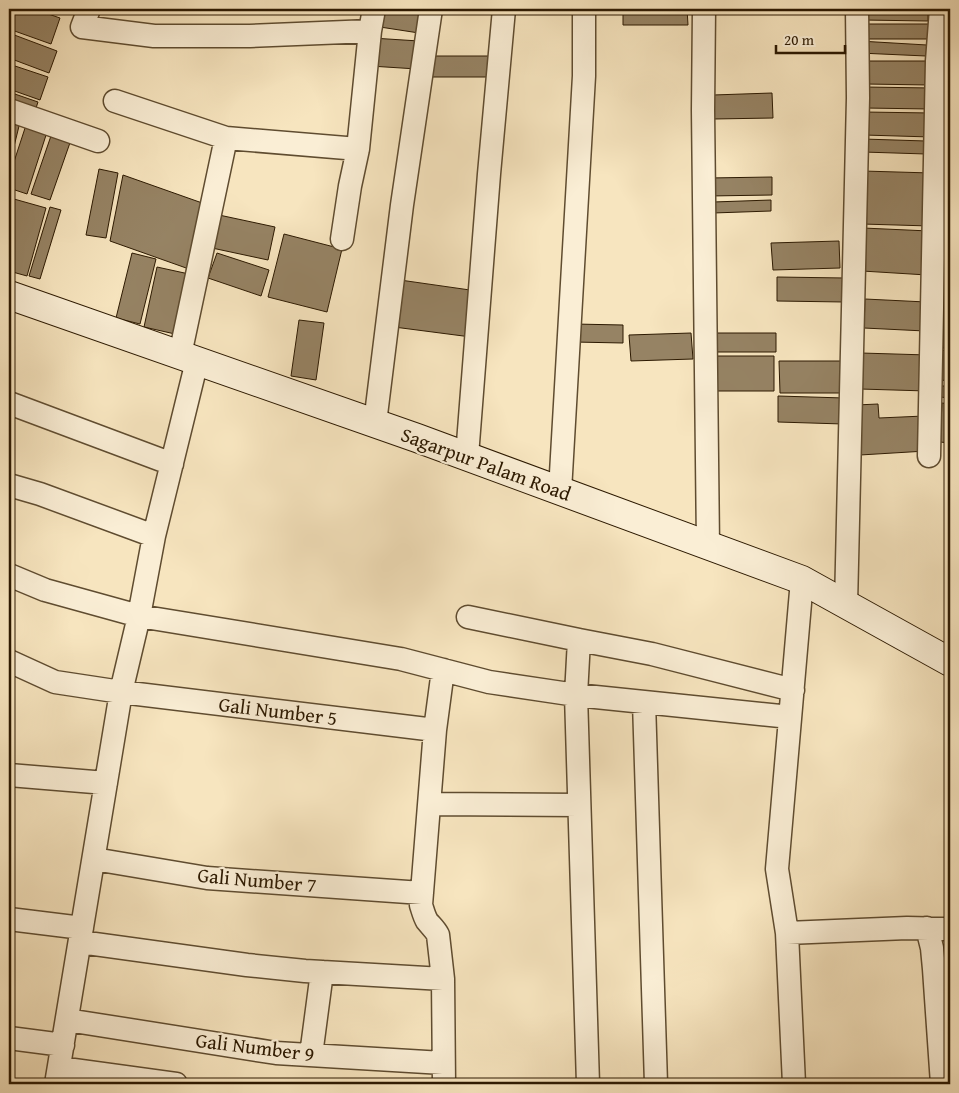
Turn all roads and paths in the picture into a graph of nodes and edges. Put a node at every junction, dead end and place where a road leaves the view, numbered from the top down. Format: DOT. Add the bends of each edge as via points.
graph roads {
  1 [pos="89,9"];
  2 [pos="374,9"];
  3 [pos="431,9"];
  4 [pos="504,9"];
  5 [pos="584,9"];
  6 [pos="704,9"];
  7 [pos="858,9"];
  8 [pos="941,9"];
  9 [pos="370,31"];
  10 [pos="115,101"];
  11 [pos="9,110"];
  12 [pos="226,138"];
  13 [pos="98,141"];
  14 [pos="358,149"];
  15 [pos="342,239"];
  16 [pos="9,294"];
  17 [pos="189,358"];
  18 [pos="9,402"];
  19 [pos="375,423"];
  20 [pos="467,456"];
  21 [pos="929,456"];
  22 [pos="172,464"];
  23 [pos="9,485"];
  24 [pos="560,491"];
  25 [pos="154,536"];
  26 [pos="708,546"];
  27 [pos="9,575"];
  28 [pos="802,580"];
  29 [pos="846,605"];
  30 [pos="139,616"];
  31 [pos="468,618"];
  32 [pos="579,640"];
  33 [pos="9,661"];
  34 [pos="950,662"];
  35 [pos="443,670"];
  36 [pos="793,690"];
  37 [pos="121,692"];
  38 [pos="576,695"];
  39 [pos="644,702"];
  40 [pos="790,717"];
  41 [pos="435,730"];
  42 [pos="9,775"];
  43 [pos="106,783"];
  44 [pos="430,804"];
  45 [pos="579,805"];
  46 [pos="94,859"];
  47 [pos="422,893"];
  48 [pos="9,919"];
  49 [pos="927,928"];
  50 [pos="950,929"];
  51 [pos="787,933"];
  52 [pos="81,935"];
  53 [pos="322,972"];
  54 [pos="443,979"];
  55 [pos="67,1020"];
  56 [pos="9,1038"];
  57 [pos="63,1045"];
  58 [pos="312,1055"];
  59 [pos="444,1074"];
  60 [pos="58,1076"];
  61 [pos="176,1084"];
  62 [pos="588,1084"];
  63 [pos="656,1084"];
  64 [pos="794,1084"];
  65 [pos="942,1084"];
  1 -- 9 [label="street" via="82,28 154,36"];
  2 -- 9 [label="street"];
  3 -- 19 [label="street"];
  4 -- 20 [label="street"];
  5 -- 24 [label="street" via="584,76"];
  6 -- 26 [label="street"];
  7 -- 29 [label="street"];
  8 -- 21 [label="street" via="937,61"];
  9 -- 14 [label="street"];
  10 -- 12 [label="street"];
  11 -- 13 [label="street"];
  12 -- 14 [label="street"];
  12 -- 17 [label="street"];
  14 -- 15 [label="street"];
  16 -- 17 [label="street, Sagarpur Palam Road"];
  17 -- 19 [label="street, Sagarpur Palam Road"];
  17 -- 22 [label="street"];
  18 -- 22 [label="street"];
  19 -- 20 [label="street, Sagarpur Palam Road"];
  20 -- 24 [label="street, Sagarpur Palam Road"];
  22 -- 25 [label="street"];
  23 -- 25 [label="street"];
  24 -- 26 [label="street, Sagarpur Palam Road"];
  25 -- 30 [label="street"];
  26 -- 28 [label="street, Sagarpur Palam Road"];
  27 -- 30 [label="street" via="45,590"];
  28 -- 29 [label="street, Sagarpur Palam Road"];
  28 -- 36 [label="street"];
  29 -- 34 [label="street, Sagarpur Palam Road"];
  30 -- 35 [label="street" via="401,659"];
  30 -- 37 [label="street"];
  31 -- 32 [label="street"];
  32 -- 36 [label="street" via="652,654"];
  32 -- 38 [label="street"];
  33 -- 37 [label="street, Gali Number 5" via="54,682"];
  35 -- 38 [label="street" via="489,682"];
  35 -- 41 [label="street"];
  36 -- 40 [label="street"];
  37 -- 41 [label="street, Gali Number 5"];
  37 -- 43 [label="street"];
  38 -- 39 [label="street"];
  38 -- 45 [label="street"];
  39 -- 40 [label="street"];
  39 -- 63 [label="street"];
  40 -- 51 [label="street" via="777,868"];
  41 -- 44 [label="street"];
  42 -- 43 [label="street"];
  43 -- 46 [label="street"];
  44 -- 45 [label="street"];
  44 -- 47 [label="street"];
  45 -- 62 [label="street"];
  46 -- 47 [label="street, Gali Number 7" via="207,878"];
  46 -- 52 [label="street"];
  47 -- 54 [label="street" via="424,915 438,935"];
  48 -- 52 [label="street"];
  49 -- 50 [label="street"];
  49 -- 51 [label="street"];
  49 -- 65 [label="street" via="932,948"];
  51 -- 64 [label="street"];
  52 -- 53 [label="street" via="247,965"];
  52 -- 55 [label="street"];
  53 -- 54 [label="street"];
  53 -- 58 [label="street"];
  54 -- 59 [label="street"];
  55 -- 57 [label="street"];
  55 -- 58 [label="street, Gali Number 9" via="276,1053"];
  56 -- 57 [label="street"];
  57 -- 60 [label="street"];
  58 -- 59 [label="street, Gali Number 9"];
  60 -- 61 [label="street"];
}
